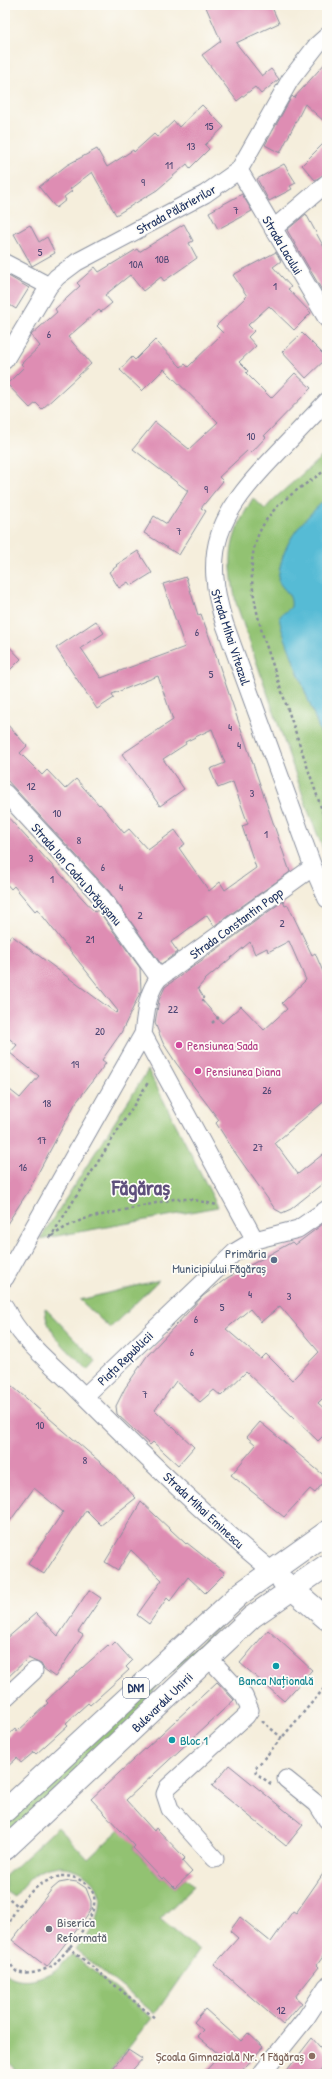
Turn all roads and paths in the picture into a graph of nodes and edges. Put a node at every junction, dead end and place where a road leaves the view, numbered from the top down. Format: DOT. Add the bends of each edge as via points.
graph roads {
  1 [pos="327,36"];
  2 [pos="239,170"];
  3 [pos="327,183"];
  4 [pos="273,228"];
  5 [pos="5,263"];
  6 [pos="49,286"];
  7 [pos="327,319"];
  8 [pos="5,360"];
  9 [pos="327,401"];
  10 [pos="327,469"];
  11 [pos="5,793"];
  12 [pos="327,825"];
  13 [pos="313,867"];
  14 [pos="327,899"];
  15 [pos="159,978"];
  16 [pos="221,1015"];
  17 [pos="212,1023"];
  18 [pos="143,1034"];
  19 [pos="152,1077"];
  20 [pos="217,1205"];
  21 [pos="327,1209"];
  22 [pos="255,1240"];
  23 [pos="5,1278"];
  24 [pos="5,1307"];
  25 [pos="84,1396"];
  26 [pos="327,1532"];
  27 [pos="327,1565"];
  28 [pos="273,1572"];
  29 [pos="292,1589"];
  30 [pos="327,1619"];
  31 [pos="208,1658"];
  32 [pos="34,1671"];
  33 [pos="327,1685"];
  34 [pos="5,1698"];
  35 [pos="250,1710"];
  36 [pos="282,1738"];
  37 [pos="280,1783"];
  38 [pos="5,1811"];
  39 [pos="327,1820"];
  40 [pos="5,1849"];
  41 [pos="215,1859"];
  42 [pos="5,1895"];
  43 [pos="18,1906"];
  44 [pos="68,1947"];
  45 [pos="327,1986"];
  46 [pos="156,2019"];
  47 [pos="261,2074"];
  1 -- 2 [label="street, Strada Pălărierilor" via="290,80"];
  2 -- 4 [label="street, Strada Lacului"];
  2 -- 6 [label="street, Strada Pălărierilor" via="205,194 77,262"];
  3 -- 4 [label="street"];
  4 -- 7 [label="street, Strada Lacului"];
  5 -- 6 [label="street"];
  6 -- 8 [label="street, Strada Pălărierilor"];
  9 -- 13 [label="street, Strada Mihai Viteazul" via="250,482 235,502 223,523 216,546 214,569 216,594 225,625"];
  10 -- 12 [label="path" via="283,502 263,525 254,548 251,572 263,636"];
  11 -- 15 [label="street, Strada Ion Codru Drăguşanu" via="102,898"];
  13 -- 14 [label="street, Strada Mihai Viteazul"];
  13 -- 15 [label="street, Strada Constantin Popp"];
  15 -- 18 [label="street" via="148,997"];
  16 -- 17 [label="path"];
  18 -- 22 [label="street"];
  18 -- 23 [label="street"];
  19 -- 20 [label="path" via="50,1238 66,1226 84,1219 174,1199 190,1199"];
  21 -- 22 [label="street, Piața Republicii" via="298,1229"];
  22 -- 25 [label="street, Piața Republicii" via="223,1262"];
  24 -- 25 [label="street" via="19,1331"];
  25 -- 28 [label="street, Strada Mihai Eminescu" via="128,1440"];
  26 -- 28 [label="main road, Bulevardul Unirii / DN1"];
  27 -- 29 [label="main road, Bulevardul Unirii / DN1"];
  28 -- 29 [label="main road, Strada Mihai Eminescu"];
  28 -- 38 [label="main road, Bulevardul Unirii / DN1" via="234,1599"];
  29 -- 30 [label="main road, Strada Mihai Eminescu"];
  29 -- 31 [label="main road, Bulevardul Unirii / DN1" via="257,1613"];
  31 -- 35 [label="street" via="244,1696"];
  31 -- 40 [label="main road, Bulevardul Unirii / DN1"];
  32 -- 34 [label="street"];
  33 -- 36 [label="path"];
  35 -- 36 [label="path"];
  35 -- 41 [label="street" via="168,1787 165,1794 170,1809"];
  36 -- 37 [label="path" via="255,1769 256,1773"];
  37 -- 39 [label="street" via="317,1804"];
  42 -- 43 [label="path"];
  43 -- 44 [label="path" via="9,1923 6,1938 6,1955 13,1969 23,1974 48,1969"];
  43 -- 44 [label="path" via="50,1878 74,1876 84,1882 92,1890 94,1901 91,1916"];
  44 -- 46 [label="path"];
  45 -- 47 [label="street" via="306,2018"];
}
